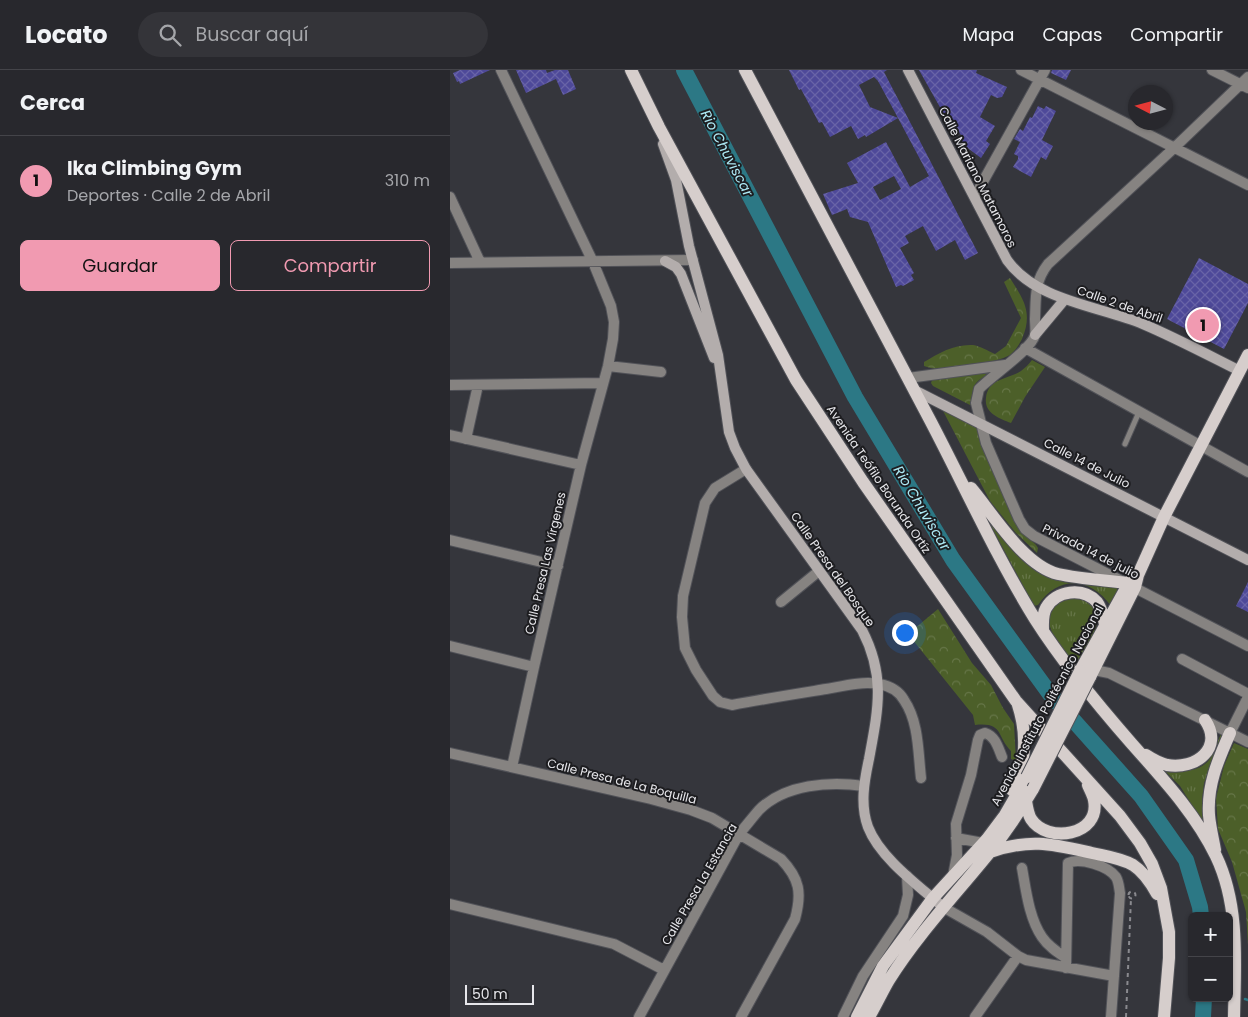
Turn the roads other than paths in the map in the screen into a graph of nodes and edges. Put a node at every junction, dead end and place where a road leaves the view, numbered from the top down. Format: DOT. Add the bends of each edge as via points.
graph roads {
  1 [pos="501,70"];
  2 [pos="625,70"];
  3 [pos="631,70"];
  4 [pos="745,70"];
  5 [pos="908,70"];
  6 [pos="1021,70"];
  7 [pos="1045,70"];
  8 [pos="1212,70"];
  9 [pos="1040,80"];
  10 [pos="1245,83"];
  11 [pos="1174,148"];
  12 [pos="1248,185"];
  13 [pos="975,196"];
  14 [pos="450,197"];
  15 [pos="693,260"];
  16 [pos="665,261"];
  17 [pos="480,262"];
  18 [pos="593,262"];
  19 [pos="450,263"];
  20 [pos="1036,287"];
  21 [pos="1065,298"];
  22 [pos="1035,336"];
  23 [pos="1025,348"];
  24 [pos="1248,355"];
  25 [pos="1008,364"];
  26 [pos="608,366"];
  27 [pos="661,372"];
  28 [pos="1244,373"];
  29 [pos="723,378"];
  30 [pos="908,378"];
  31 [pos="603,383"];
  32 [pos="450,385"];
  33 [pos="478,385"];
  34 [pos="914,390"];
  35 [pos="1139,412"];
  36 [pos="982,424"];
  37 [pos="450,435"];
  38 [pos="466,439"];
  39 [pos="1125,444"];
  40 [pos="1201,446"];
  41 [pos="581,465"];
  42 [pos="955,468"];
  43 [pos="746,469"];
  44 [pos="1248,472"];
  45 [pos="1164,517"];
  46 [pos="450,540"];
  47 [pos="1248,560"];
  48 [pos="558,566"];
  49 [pos="819,571"];
  50 [pos="1134,582"];
  51 [pos="781,602"];
  52 [pos="1105,624"];
  53 [pos="1043,631"];
  54 [pos="450,646"];
  55 [pos="1248,646"];
  56 [pos="1182,659"];
  57 [pos="534,667"];
  58 [pos="1088,673"];
  59 [pos="878,683"];
  60 [pos="1248,695"];
  61 [pos="1016,701"];
  62 [pos="1206,720"];
  63 [pos="1230,733"];
  64 [pos="1248,742"];
  65 [pos="1137,750"];
  66 [pos="450,753"];
  67 [pos="1002,756"];
  68 [pos="512,767"];
  69 [pos="921,778"];
  70 [pos="1086,778"];
  71 [pos="864,786"];
  72 [pos="1026,801"];
  73 [pos="739,834"];
  74 [pos="956,838"];
  75 [pos="987,845"];
  76 [pos="1217,857"];
  77 [pos="1022,868"];
  78 [pos="907,876"];
  79 [pos="953,876"];
  80 [pos="933,898"];
  81 [pos="450,904"];
  82 [pos="944,907"];
  83 [pos="1166,911"];
  84 [pos="1018,956"];
  85 [pos="1066,963"];
  86 [pos="664,970"];
  87 [pos="1114,976"];
  88 [pos="640,1017"];
  89 [pos="741,1017"];
  90 [pos="843,1017"];
  91 [pos="857,1017"];
  92 [pos="869,1017"];
  93 [pos="975,1017"];
  94 [pos="1111,1017"];
  95 [pos="1164,1017"];
  96 [pos="1234,1017"];
  1 -- 18 [label="street, Calle Presa Las Vírgenes"];
  2 -- 15 [label="street, Calle Presa del Bosque" via="670,160"];
  3 -- 61 [label="main road, Avenida Teófilo Borunda Ortíz" via="796,380"];
  4 -- 30 [label="main road"];
  5 -- 13 [label="street, Calle Mariano Matamoros"];
  6 -- 9 [label="street"];
  7 -- 9 [label="street"];
  8 -- 10 [label="street"];
  9 -- 11 [label="street"];
  9 -- 13 [label="street"];
  10 -- 11 [label="street"];
  11 -- 12 [label="street"];
  11 -- 20 [label="street" via="1048,264"];
  13 -- 20 [label="street, Calle Mariano Matamoros" via="1015,272"];
  14 -- 17 [label="street"];
  15 -- 16 [label="street"];
  15 -- 29 [label="street, Calle Presa del Bosque"];
  16 -- 18 [label="street"];
  16 -- 29 [label="street" via="676,266 681,274"];
  17 -- 18 [label="street"];
  17 -- 19 [label="street"];
  18 -- 26 [label="street, Calle Presa Las Vírgenes" via="614,322"];
  20 -- 21 [label="street, Calle 2 de Abril"];
  20 -- 22 [label="street"];
  21 -- 22 [label="street"];
  21 -- 28 [label="street, Calle 2 de Abril" via="1141,323"];
  22 -- 23 [label="street"];
  23 -- 25 [label="street"];
  23 -- 35 [label="street"];
  24 -- 28 [label="main road, Avenida Instituto Politécnico Nacional"];
  25 -- 30 [label="street"];
  25 -- 36 [label="street" via="979,389 976,403"];
  26 -- 27 [label="street"];
  26 -- 31 [label="street, Calle Presa Las Vírgenes"];
  28 -- 40 [label="main road, Avenida Instituto Politécnico Nacional"];
  29 -- 43 [label="street, Calle Presa del Bosque" via="731,440"];
  30 -- 34 [label="main road"];
  31 -- 33 [label="street"];
  31 -- 41 [label="street, Calle Presa Las Vírgenes"];
  32 -- 33 [label="street"];
  33 -- 38 [label="street"];
  34 -- 36 [label="street, Calle 14 de Julio"];
  34 -- 42 [label="main road"];
  35 -- 39 [label="lane"];
  35 -- 40 [label="street"];
  36 -- 45 [label="street, Calle 14 de Julio"];
  36 -- 50 [label="street, Privada 14 de julio" via="989,452 1025,528 1034,536"];
  37 -- 38 [label="street"];
  38 -- 41 [label="street"];
  40 -- 44 [label="street"];
  40 -- 45 [label="main road, Avenida Instituto Politécnico Nacional"];
  41 -- 48 [label="street, Calle Presa Las Vírgenes"];
  42 -- 50 [label="main road" via="998,524 1043,568 1057,574"];
  42 -- 53 [label="main road" via="1011,580"];
  43 -- 49 [label="street, Calle Presa del Bosque"];
  43 -- 59 [label="street" via="715,488 705,503 701,518 683,596 682,617 684,648 696,670 713,696 720,702 732,704"];
  45 -- 47 [label="street, Calle 14 de Julio"];
  45 -- 50 [label="main road, Avenida Instituto Politécnico Nacional"];
  46 -- 48 [label="street"];
  48 -- 57 [label="street, Calle Presa Las Vírgenes"];
  49 -- 51 [label="street"];
  49 -- 59 [label="street, Calle Presa del Bosque" via="862,630 874,657"];
  50 -- 52 [label="main road, Avenida Instituto Politécnico Nacional"];
  50 -- 55 [label="street, Privada 14 de julio"];
  50 -- 58 [label="main road, Avenida Instituto Politécnico Nacional"];
  52 -- 53 [label="main road" via="1096,601 1073,592 1053,599 1046,608"];
  52 -- 58 [label="main road, Avenida Instituto Politécnico Nacional"];
  53 -- 65 [label="main road"];
  54 -- 57 [label="street"];
  56 -- 60 [label="street"];
  57 -- 68 [label="street, Calle Presa Las Vírgenes"];
  58 -- 62 [label="street" via="1109,673"];
  58 -- 72 [label="main road, Avenida Instituto Politécnico Nacional, bridge"];
  58 -- 75 [label="main road, Avenida Instituto Politécnico Nacional, bridge"];
  59 -- 69 [label="street" via="896,691 912,715"];
  59 -- 71 [label="street, Calle Presa del Bosque" via="876,721"];
  60 -- 63 [label="street"];
  61 -- 70 [label="main road, Avenida Teófilo Borunda Ortíz"];
  61 -- 75 [label="main road" via="1024,732 1021,768"];
  62 -- 63 [label="street"];
  62 -- 65 [label="main road" via="1213,736 1210,748 1193,763 1167,765"];
  63 -- 64 [label="street"];
  63 -- 76 [label="main road" via="1216,765 1209,796"];
  65 -- 76 [label="main road" via="1190,811"];
  66 -- 68 [label="street, Calle Presa de La Boquilla"];
  67 -- 74 [label="street" via="990,734 980,735 956,824"];
  68 -- 73 [label="street, Calle Presa de La Boquilla" via="691,810"];
  70 -- 72 [label="main road" via="1094,800 1093,813 1088,824 1075,832 1064,834 1040,827 1032,820"];
  70 -- 83 [label="main road, Avenida Teófilo Borunda Ortíz" via="1140,843 1152,864"];
  71 -- 73 [label="street, Calle Presa La Estancia" via="844,783 801,788 760,809"];
  71 -- 78 [label="street, Calle Presa del Bosque" via="868,828 888,857"];
  72 -- 75 [label="main road, Avenida Instituto Politécnico Nacional"];
  73 -- 86 [label="street, Calle Presa La Estancia"];
  73 -- 89 [label="street, Calle Presa de La Boquilla" via="790,868 799,890 795,919"];
  74 -- 75 [label="street"];
  74 -- 79 [label="street"];
  75 -- 79 [label="main road, Avenida Instituto Politécnico Nacional"];
  75 -- 82 [label="main road, Avenida Instituto Politécnico Nacional"];
  75 -- 83 [label="main road" via="1051,844 1133,865 1146,876"];
  76 -- 96 [label="main road" via="1233,911 1236,957"];
  77 -- 85 [label="street" via="1034,924"];
  78 -- 80 [label="street, Calle Presa del Bosque"];
  78 -- 90 [label="street" via="908,895 903,916 863,976"];
  79 -- 80 [label="main road, Avenida Instituto Politécnico Nacional"];
  80 -- 82 [label="street, Calle Presa del Bosque"];
  80 -- 91 [label="main road, Avenida Instituto Politécnico Nacional" via="883,966"];
  81 -- 86 [label="street" via="614,944"];
  82 -- 84 [label="street, Calle Presa del Bosque" via="987,932"];
  82 -- 92 [label="main road, Avenida Instituto Politécnico Nacional" via="888,981"];
  83 -- 95 [label="main road, Avenida Teófilo Borunda Ortíz" via="1169,958"];
  84 -- 85 [label="street, Calle Presa del Bosque" via="1026,960"];
  84 -- 93 [label="street"];
  85 -- 87 [label="street, Calle Presa del Bosque"];
  85 -- 87 [label="street" via="1068,863 1092,864 1110,871 1118,879 1120,906"];
  86 -- 88 [label="street, Calle Presa La Estancia"];
  87 -- 94 [label="street"];
}
